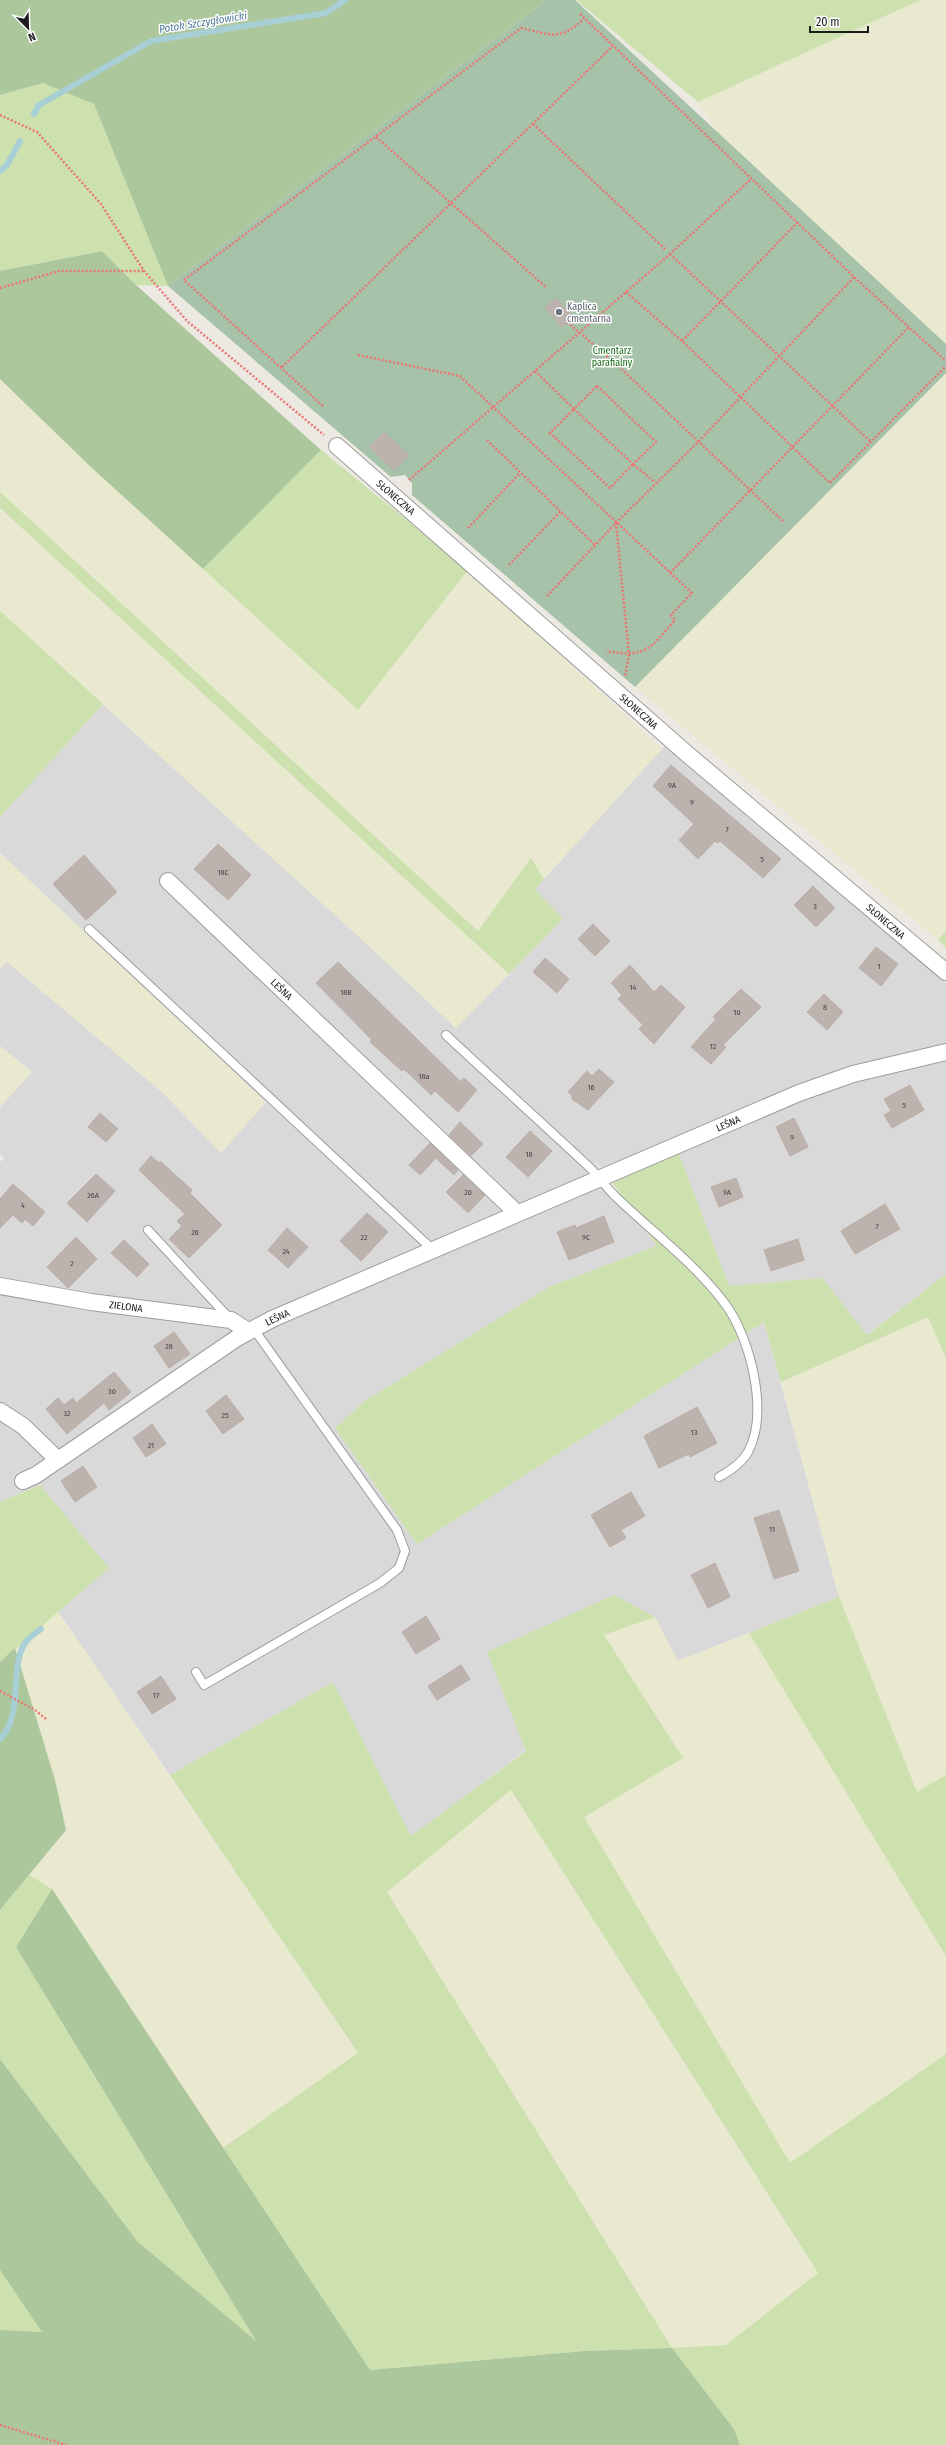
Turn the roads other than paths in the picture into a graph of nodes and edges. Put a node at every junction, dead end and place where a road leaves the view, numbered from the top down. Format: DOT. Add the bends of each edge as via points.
graph roads {
  1 [pos="337,446"];
  2 [pos="168,881"];
  3 [pos="89,929"];
  4 [pos="946,972"];
  5 [pos="446,1036"];
  6 [pos="946,1052"];
  7 [pos="599,1177"];
  8 [pos="517,1212"];
  9 [pos="148,1230"];
  10 [pos="432,1249"];
  11 [pos="0,1286"];
  12 [pos="230,1320"];
  13 [pos="251,1330"];
  14 [pos="0,1411"];
  15 [pos="58,1460"];
  16 [pos="719,1477"];
  17 [pos="23,1481"];
  18 [pos="196,1672"];
  1 -- 4 [label="street, SŁONECZNA" via="686,753"];
  2 -- 8 [label="street, LEŚNA"];
  3 -- 10 [label="lane"];
  5 -- 7 [label="lane"];
  6 -- 7 [label="street, LEŚNA" via="853,1074 820,1085"];
  7 -- 8 [label="street, LEŚNA"];
  7 -- 16 [label="lane" via="614,1195 712,1289 732,1314 743,1340 756,1387 757,1425 747,1453 739,1463"];
  8 -- 10 [label="street, LEŚNA"];
  9 -- 12 [label="lane"];
  10 -- 13 [label="street, LEŚNA"];
  11 -- 12 [label="street, ZIELONA" via="91,1302"];
  12 -- 13 [label="street, ZIELONA"];
  13 -- 15 [label="street, LEŚNA"];
  13 -- 18 [label="lane" via="397,1530 405,1551 399,1568 380,1583 204,1685"];
  14 -- 15 [label="street" via="23,1426"];
  15 -- 17 [label="street, LEŚNA" via="36,1476"];
}
